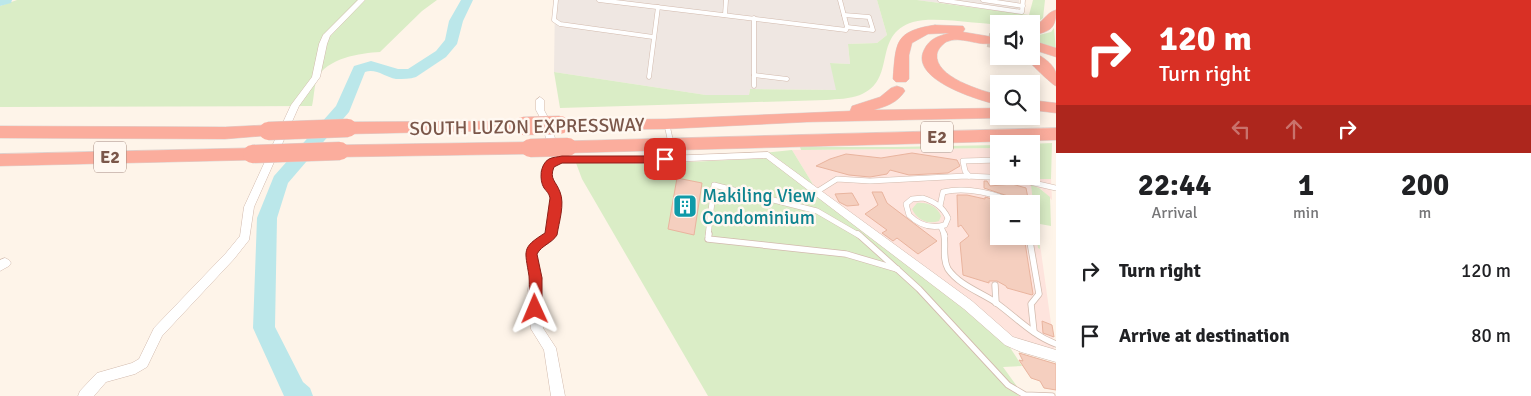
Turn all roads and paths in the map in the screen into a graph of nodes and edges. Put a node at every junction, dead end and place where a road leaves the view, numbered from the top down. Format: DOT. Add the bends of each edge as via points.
graph roads {
  1 [pos="362,0"];
  2 [pos="556,0"];
  3 [pos="599,0"];
  4 [pos="726,0"];
  5 [pos="840,0"];
  6 [pos="940,0"];
  7 [pos="983,0"];
  8 [pos="1023,0"];
  9 [pos="1022,6"];
  10 [pos="658,8"];
  11 [pos="1056,14"];
  12 [pos="726,15"];
  13 [pos="844,15"];
  14 [pos="754,18"];
  15 [pos="847,27"];
  16 [pos="1040,29"];
  17 [pos="990,35"];
  18 [pos="990,35"];
  19 [pos="653,37"];
  20 [pos="1040,48"];
  21 [pos="1040,54"];
  22 [pos="1056,55"];
  23 [pos="1040,62"];
  24 [pos="754,74"];
  25 [pos="649,77"];
  26 [pos="787,79"];
  27 [pos="1056,81"];
  28 [pos="754,86"];
  29 [pos="990,97"];
  30 [pos="540,100"];
  31 [pos="1040,106"];
  32 [pos="1056,108"];
  33 [pos="1040,113"];
  34 [pos="1056,113"];
  35 [pos="990,114"];
  36 [pos="807,117"];
  37 [pos="666,124"];
  38 [pos="0,132"];
  39 [pos="1056,134"];
  40 [pos="672,143"];
  41 [pos="0,160"];
  42 [pos="990,160"];
  43 [pos="556,161"];
  44 [pos="968,176"];
  45 [pos="1056,188"];
  46 [pos="818,191"];
  47 [pos="990,195"];
  48 [pos="940,206"];
  49 [pos="941,227"];
  50 [pos="1031,245"];
  51 [pos="897,269"];
  52 [pos="995,285"];
  53 [pos="996,303"];
  54 [pos="1034,332"];
  55 [pos="1056,344"];
  56 [pos="1056,356"];
  57 [pos="85,396"];
  58 [pos="558,396"];
  59 [pos="1052,396"];
  1 -- 57 [label="street" via="322,44 316,77 295,105 249,207 245,237 158,332 143,363 102,377"];
  2 -- 19 [label="lane" via="554,20 560,24"];
  3 -- 10 [label="lane"];
  4 -- 12 [label="lane"];
  5 -- 13 [label="lane"];
  6 -- 9 [label="lane" via="1022,12"];
  7 -- 9 [label="lane"];
  8 -- 9 [label="lane"];
  10 -- 12 [label="lane"];
  10 -- 19 [label="lane"];
  11 -- 16 [label="highway" via="1046,27"];
  12 -- 14 [label="lane"];
  13 -- 15 [label="lane"];
  13 -- 15 [label="lane" via="869,17 873,30"];
  14 -- 15 [label="lane" via="846,30"];
  14 -- 24 [label="lane"];
  17 -- 36 [label="highway" via="944,29 914,35 903,47 899,85 892,97 852,112"];
  18 -- 29 [label="highway" via="948,38 934,46 930,59 936,70 953,83"];
  19 -- 25 [label="lane"];
  20 -- 22 [label="highway"];
  21 -- 22 [label="highway"];
  23 -- 27 [label="highway"];
  24 -- 26 [label="lane"];
  24 -- 28 [label="lane"];
  30 -- 43 [label="street" via="540,110 547,123"];
  31 -- 32 [label="highway"];
  33 -- 34 [label="highway"];
  35 -- 36 [label="highway, SOUTH LUZON EXPRESSWAY / E2"];
  36 -- 37 [label="highway, SOUTH LUZON EXPRESSWAY / E2"];
  37 -- 38 [label="highway, SOUTH LUZON EXPRESSWAY / E2, bridge" via="225,133"];
  37 -- 40 [label="lane"];
  39 -- 40 [label="highway, SOUTH LUZON EXPRESSWAY / E2"];
  40 -- 41 [label="highway, SOUTH LUZON EXPRESSWAY / E2, bridge"];
  42 -- 44 [label="lane" via="963,160"];
  43 -- 46 [label="street" via="767,155"];
  43 -- 58 [label="street" via="546,171 548,186 556,198 552,233 534,247 531,254 536,278 537,329 550,348"];
  44 -- 45 [label="lane" via="1020,178"];
  44 -- 46 [label="lane" via="872,182 840,178 830,181"];
  46 -- 56 [label="street" via="968,305 1009,341"];
  47 -- 48 [label="lane" via="954,190 943,192"];
  48 -- 49 [label="lane" via="948,218"];
  48 -- 49 [label="lane" via="917,198 908,201 905,207 918,223"];
  49 -- 53 [label="lane" via="948,269 966,285"];
  50 -- 54 [label="lane" via="1039,294 1031,304"];
  51 -- 51 [label="lane" via="862,237 836,220 714,185 708,239 846,254"];
  51 -- 59 [label="lane" via="1008,385 1025,395"];
  52 -- 53 [label="lane"];
  53 -- 54 [label="lane"];
  54 -- 55 [label="lane"];
}
